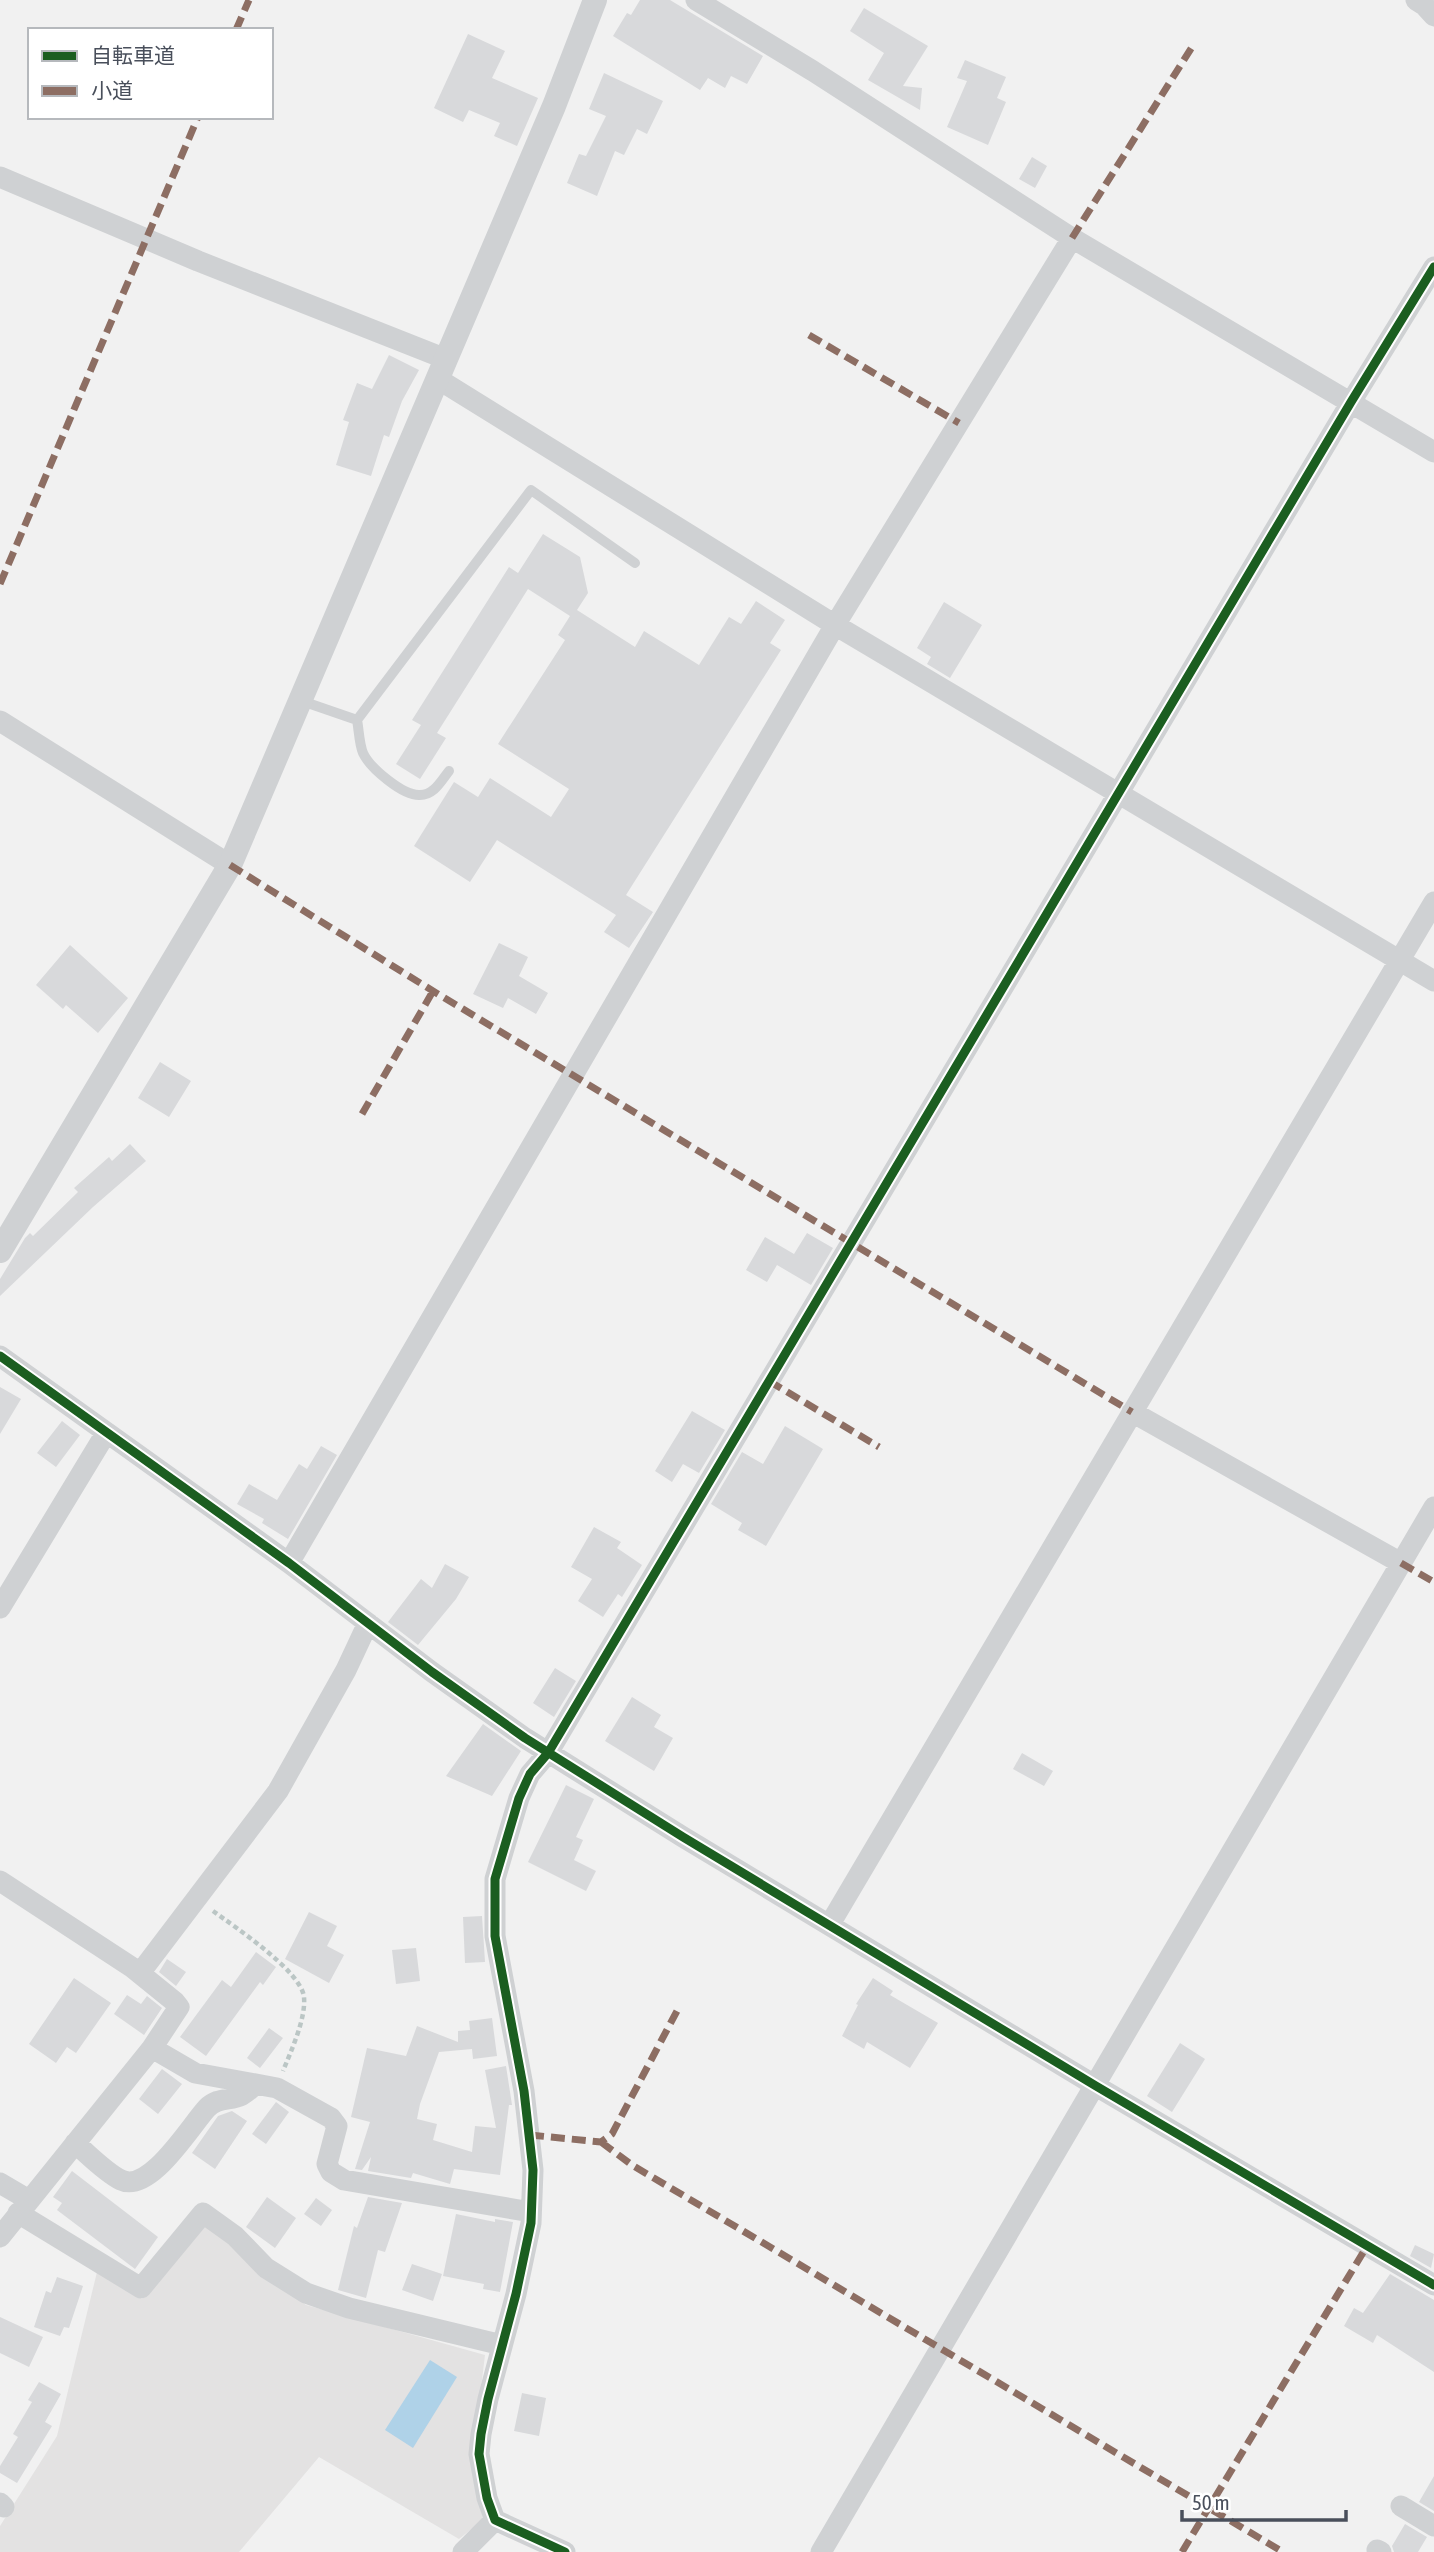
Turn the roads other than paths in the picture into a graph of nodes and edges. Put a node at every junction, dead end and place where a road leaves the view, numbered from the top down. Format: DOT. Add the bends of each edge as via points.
graph roads {
  1 [pos="595,0"];
  2 [pos="696,0"];
  3 [pos="1416,0"];
  4 [pos="1434,16"];
  5 [pos="0,177"];
  6 [pos="1072,238"];
  7 [pos="1434,267"];
  8 [pos="442,369"];
  9 [pos="1351,402"];
  10 [pos="1434,452"];
  11 [pos="635,564"];
  12 [pos="835,625"];
  13 [pos="299,700"];
  14 [pos="357,720"];
  15 [pos="0,721"];
  16 [pos="449,771"];
  17 [pos="1119,794"];
  18 [pos="230,865"];
  19 [pos="1434,902"];
  20 [pos="1399,960"];
  21 [pos="1434,981"];
  22 [pos="0,1251"];
  23 [pos="0,1356"];
  24 [pos="1132,1412"];
  25 [pos="106,1433"];
  26 [pos="1434,1507"];
  27 [pos="289,1563"];
  28 [pos="1401,1563"];
  29 [pos="0,1608"];
  30 [pos="368,1623"];
  31 [pos="548,1753"];
  32 [pos="0,1881"];
  33 [pos="830,1924"];
  34 [pos="140,1973"];
  35 [pos="152,2048"];
  36 [pos="255,2085"];
  37 [pos="1096,2085"];
  38 [pos="75,2143"];
  39 [pos="0,2183"];
  40 [pos="23,2206"];
  41 [pos="531,2212"];
  42 [pos="0,2237"];
  43 [pos="1434,2285"];
  44 [pos="502,2345"];
  45 [pos="1401,2506"];
  46 [pos="495,2520"];
  47 [pos="1434,2526"];
  48 [pos="463,2552"];
  49 [pos="565,2552"];
  50 [pos="821,2552"];
  1 -- 8 [label="street"];
  2 -- 6 [label="street"];
  3 -- 4 [label="street"];
  5 -- 8 [label="street"];
  6 -- 9 [label="street"];
  6 -- 12 [label="street"];
  7 -- 9 [label="street"];
  8 -- 12 [label="street"];
  8 -- 13 [label="street"];
  9 -- 10 [label="street"];
  9 -- 17 [label="street"];
  11 -- 14 [label="lane" via="531,490"];
  12 -- 17 [label="street"];
  12 -- 27 [label="street"];
  13 -- 14 [label="lane"];
  13 -- 18 [label="street"];
  14 -- 16 [label="lane" via="363,753 401,789 419,795 434,790"];
  15 -- 18 [label="street"];
  17 -- 20 [label="street"];
  17 -- 31 [label="street"];
  18 -- 22 [label="street"];
  19 -- 20 [label="street"];
  20 -- 21 [label="street"];
  20 -- 24 [label="street"];
  23 -- 25 [label="street"];
  24 -- 28 [label="street"];
  24 -- 33 [label="street"];
  25 -- 27 [label="street"];
  25 -- 29 [label="street"];
  26 -- 28 [label="street"];
  27 -- 30 [label="street"];
  28 -- 37 [label="street"];
  30 -- 31 [label="street"];
  30 -- 34 [label="street" via="278,1791"];
  31 -- 33 [label="street"];
  31 -- 41 [label="street" via="530,1774 519,1798 495,1879 495,1936 531,2147"];
  32 -- 34 [label="street"];
  33 -- 37 [label="street"];
  34 -- 35 [label="street" via="179,2007"];
  35 -- 36 [label="street" via="195,2073"];
  35 -- 38 [label="street"];
  36 -- 38 [label="street" via="242,2095 208,2107 177,2147 136,2181 123,2181"];
  36 -- 41 [label="street" via="277,2088 331,2118 337,2126 327,2164 344,2180"];
  37 -- 43 [label="street"];
  37 -- 50 [label="street"];
  38 -- 40 [label="street"];
  39 -- 40 [label="street"];
  40 -- 42 [label="street"];
  40 -- 44 [label="street" via="141,2288 204,2213 266,2268 306,2293"];
  41 -- 44 [label="street"];
  44 -- 46 [label="street" via="480,2454 486,2498"];
  45 -- 47 [label="street"];
  46 -- 48 [label="street"];
  46 -- 49 [label="street"];
}
